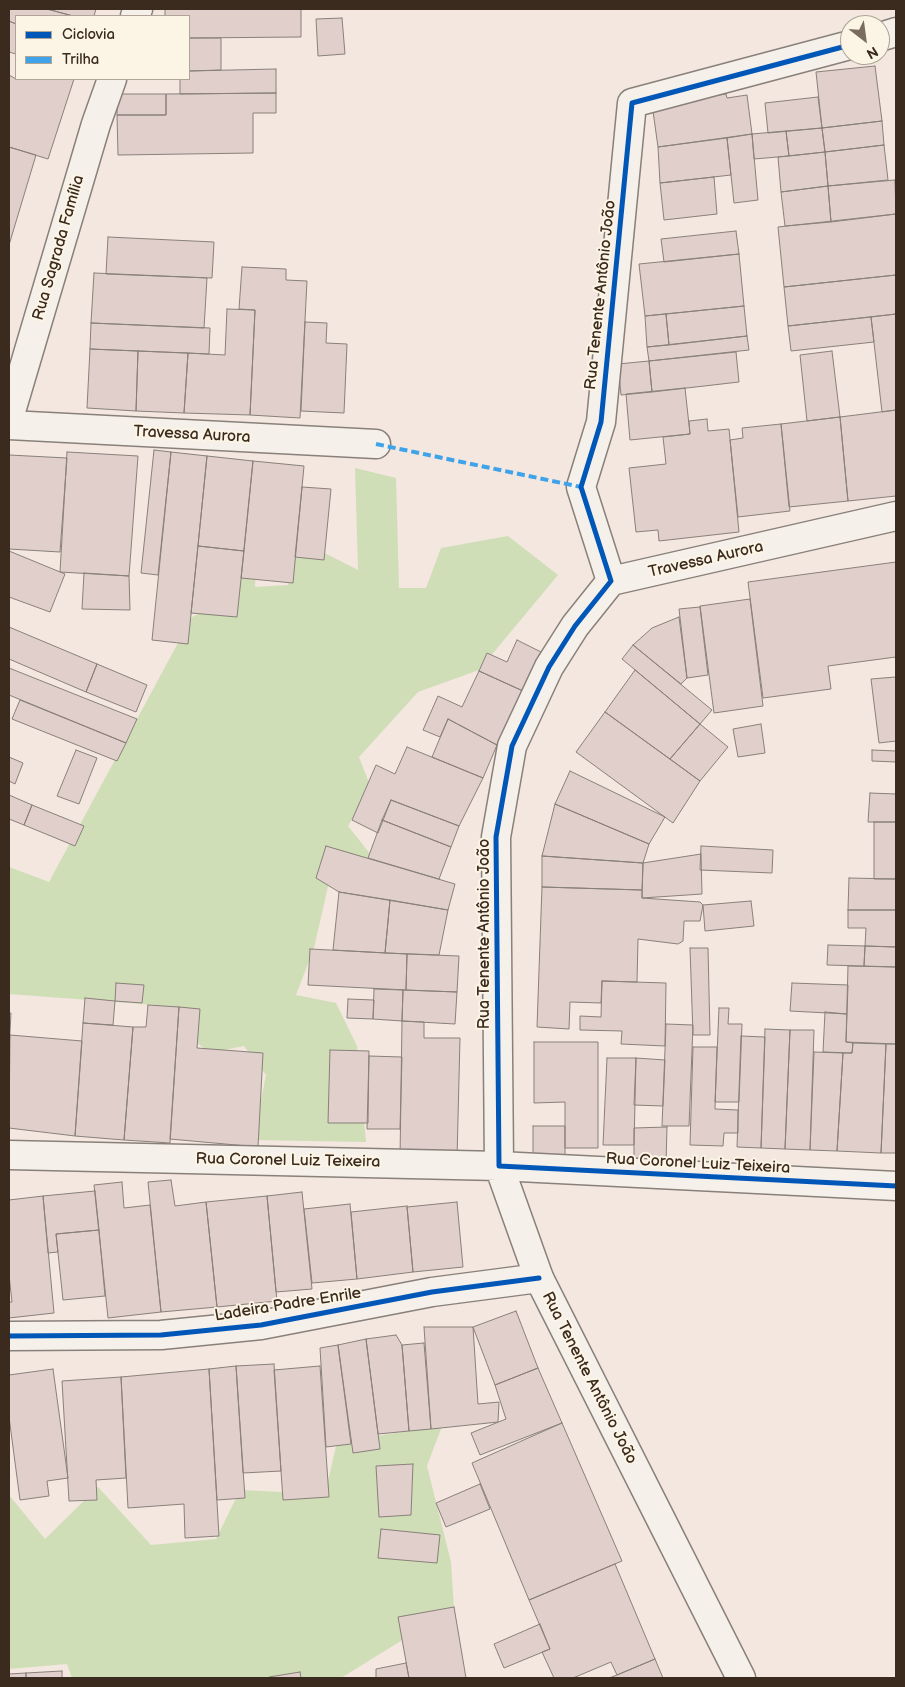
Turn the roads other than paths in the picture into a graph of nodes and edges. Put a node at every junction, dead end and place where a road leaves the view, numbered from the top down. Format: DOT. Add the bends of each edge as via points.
graph roads {
  1 [pos="840,48"];
  2 [pos="112,80"];
  3 [pos="9,418"];
  4 [pos="9,425"];
  5 [pos="376,444"];
  6 [pos="896,516"];
  7 [pos="611,581"];
  8 [pos="9,1155"];
  9 [pos="499,1166"];
  10 [pos="896,1186"];
  11 [pos="539,1278"];
  12 [pos="9,1336"];
  13 [pos="741,1678"];
  1 -- 7 [label="street, Rua Tenente Antônio João" via="632,103 601,422 581,487"];
  2 -- 3 [label="street, Rua Sagrada Família"];
  4 -- 5 [label="street, Travessa Aurora"];
  6 -- 7 [label="street, Travessa Aurora"];
  7 -- 9 [label="street, Rua Tenente Antônio João" via="549,667 512,746 496,837"];
  8 -- 9 [label="street, Rua Coronel Luiz Teixeira"];
  9 -- 10 [label="street, Rua Coronel Luiz Teixeira"];
  9 -- 11 [label="street, Rua Tenente Antônio João"];
  11 -- 12 [label="street, Ladeira Padre Enrile" via="432,1292 261,1325 161,1335"];
  11 -- 13 [label="street, Rua Tenente Antônio João"];
}
